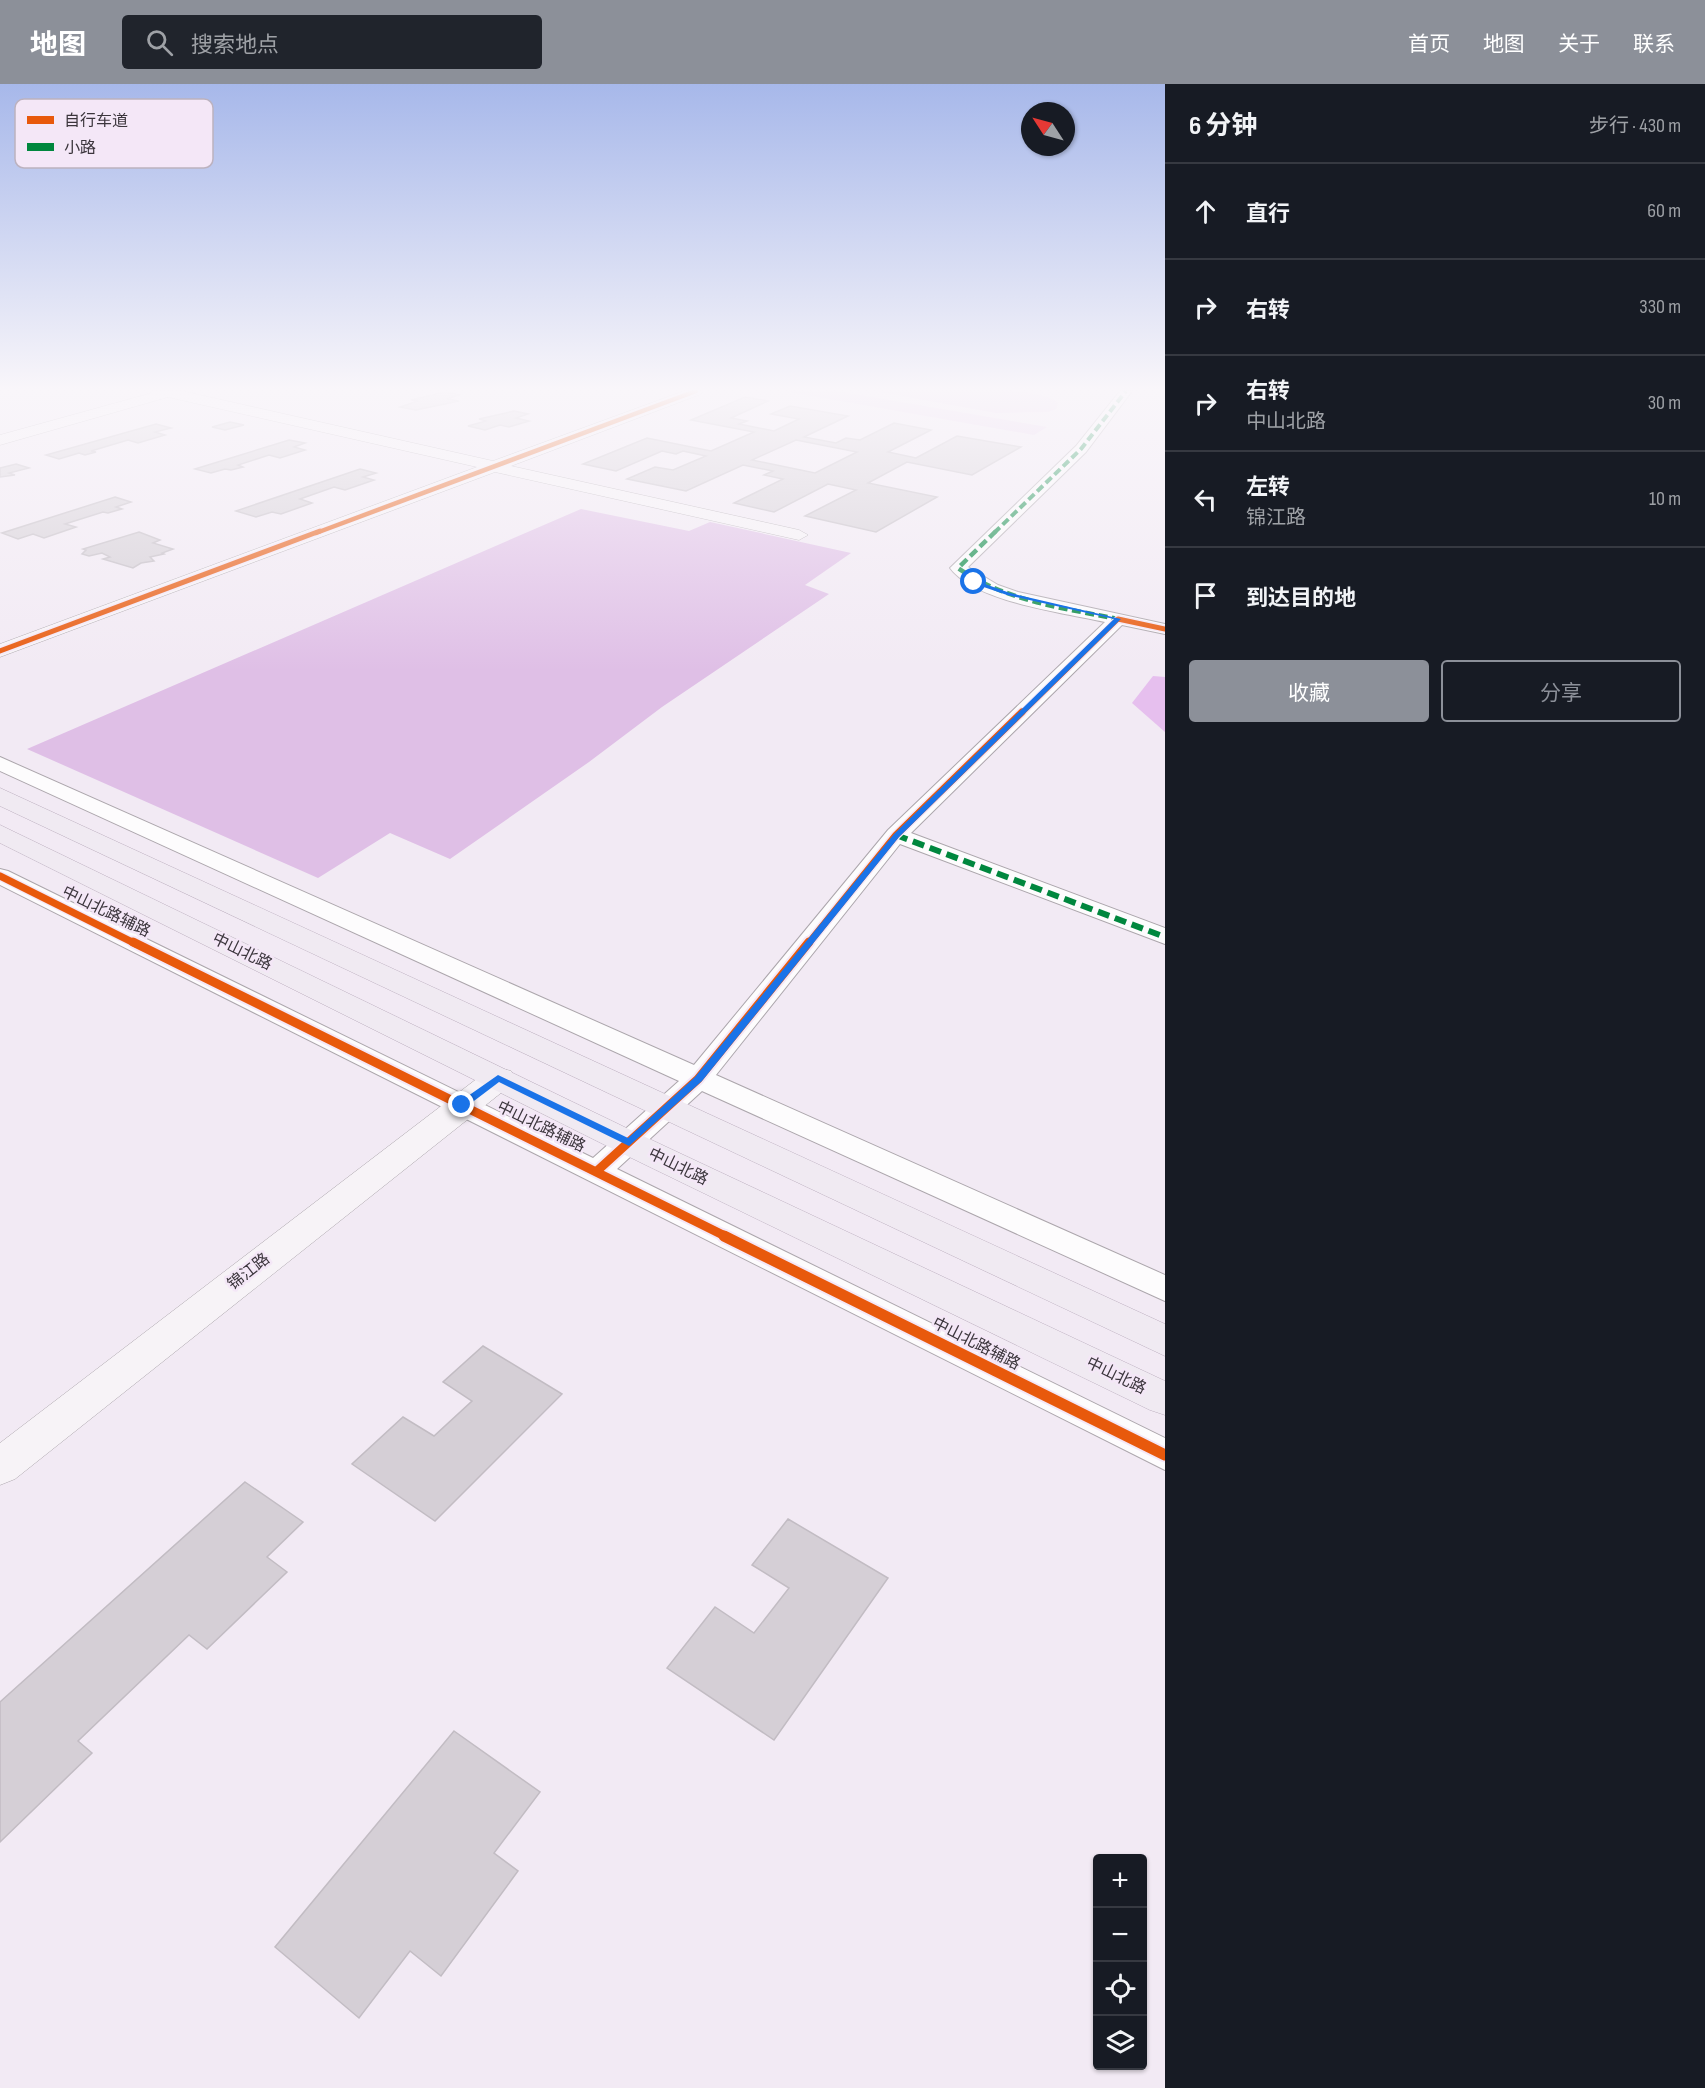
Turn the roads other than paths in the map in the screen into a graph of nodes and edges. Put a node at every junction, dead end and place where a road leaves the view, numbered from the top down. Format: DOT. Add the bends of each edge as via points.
graph roads {
  1 [pos="441,485"];
  2 [pos="573,485"];
  3 [pos="1044,485"];
  4 [pos="800,535"];
  5 [pos="1118,619"];
  6 [pos="1165,629"];
  7 [pos="0,651"];
  8 [pos="0,763"];
  9 [pos="0,796"];
  10 [pos="0,833"];
  11 [pos="896,835"];
  12 [pos="0,876"];
  13 [pos="1165,937"];
  14 [pos="498,1078"];
  15 [pos="698,1079"];
  16 [pos="462,1105"];
  17 [pos="667,1108"];
  18 [pos="629,1143"];
  19 [pos="597,1171"];
  20 [pos="1165,1288"];
  21 [pos="1165,1341"];
  22 [pos="1165,1400"];
  23 [pos="1165,1455"];
  24 [pos="0,1467"];
  1 -- 7 [label="street"];
  2 -- 4 [label="street"];
  3 -- 5 [label="street" via="958,568 974,582 1009,594"];
  5 -- 6 [label="street"];
  5 -- 11 [label="street"];
  8 -- 15 [label="street"];
  9 -- 17 [label="main road"];
  10 -- 14 [label="main road, 中山北路"];
  11 -- 13 [label="street"];
  11 -- 15 [label="street"];
  12 -- 16 [label="street, 中山北路辅路"];
  14 -- 16 [label="street, 锦江路"];
  14 -- 18 [label="main road, 中山北路"];
  15 -- 17 [label="street"];
  15 -- 20 [label="street"];
  16 -- 19 [label="street, 中山北路辅路"];
  16 -- 24 [label="street, 锦江路"];
  17 -- 18 [label="street"];
  17 -- 21 [label="main road"];
  18 -- 19 [label="street"];
  18 -- 22 [label="main road, 中山北路"];
  19 -- 23 [label="street, 中山北路辅路"];
}
